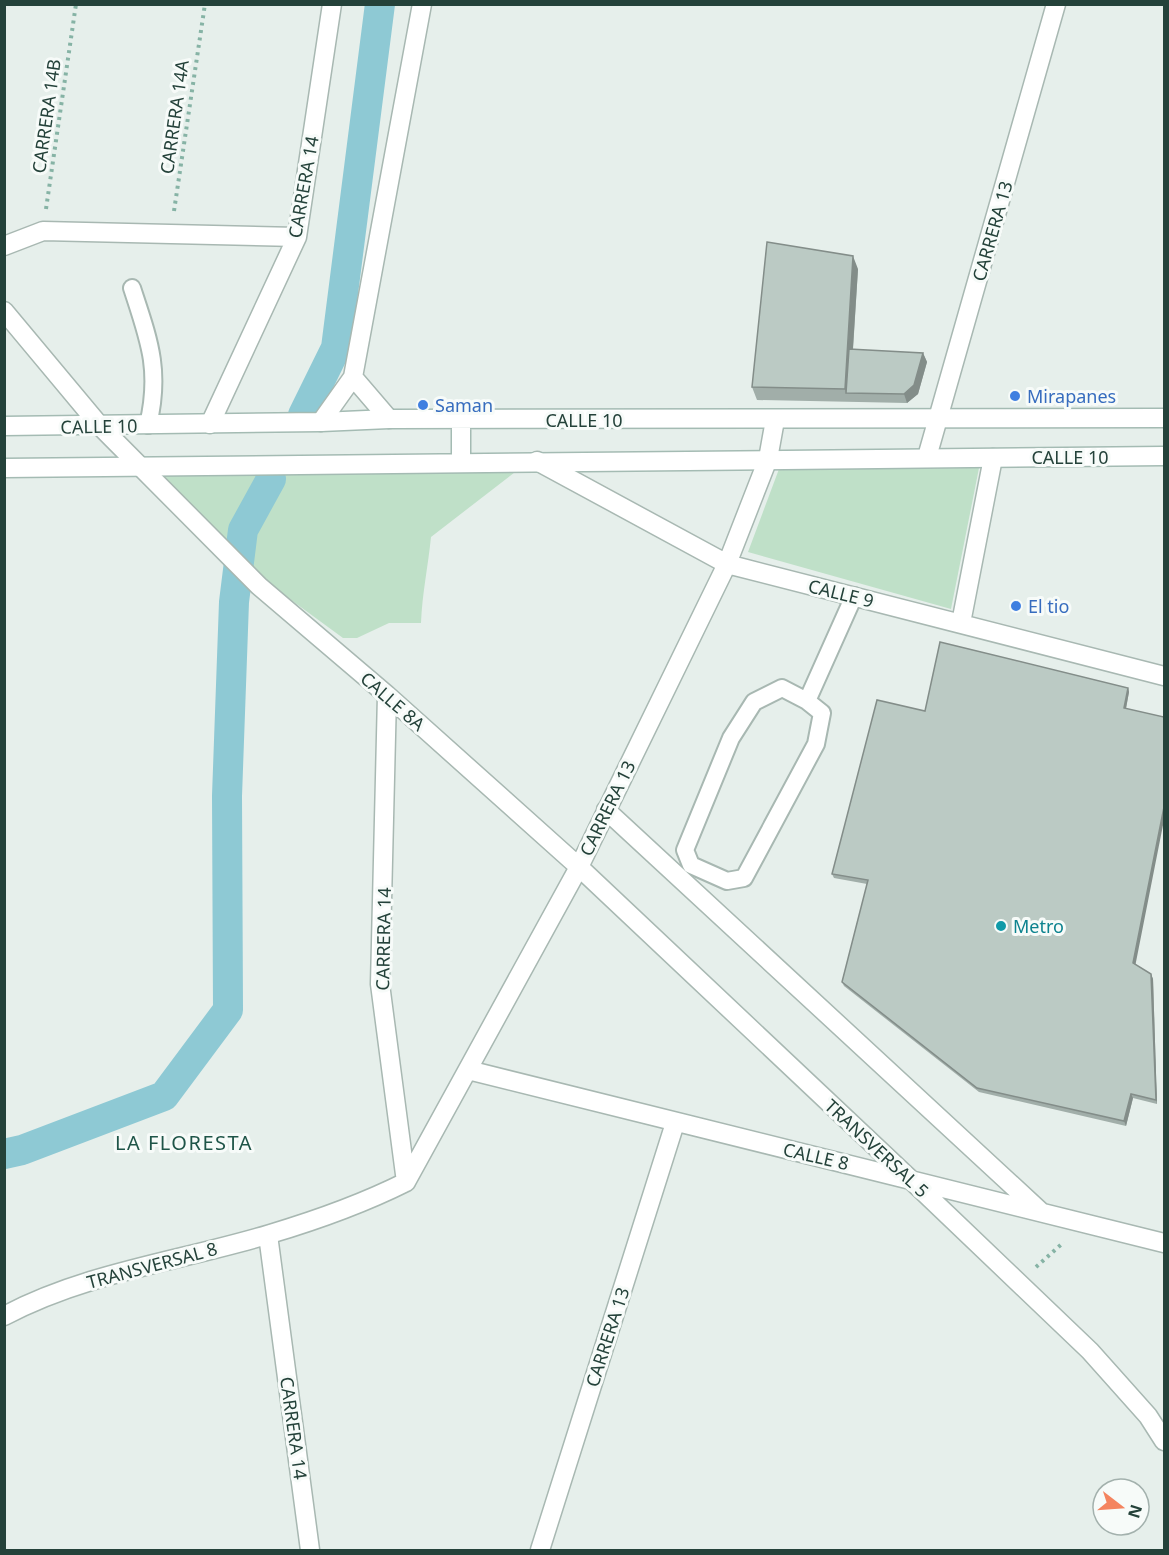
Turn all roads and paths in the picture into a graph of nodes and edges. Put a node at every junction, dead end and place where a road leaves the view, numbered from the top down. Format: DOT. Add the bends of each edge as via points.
graph roads {
  1 [pos="76,4"];
  2 [pos="205,4"];
  3 [pos="332,4"];
  4 [pos="422,4"];
  5 [pos="1056,4"];
  6 [pos="43,231"];
  7 [pos="171,233"];
  8 [pos="297,237"];
  9 [pos="4,246"];
  10 [pos="132,288"];
  11 [pos="4,311"];
  12 [pos="353,377"];
  13 [pos="1164,418"];
  14 [pos="389,419"];
  15 [pos="775,420"];
  16 [pos="937,420"];
  17 [pos="461,421"];
  18 [pos="321,422"];
  19 [pos="210,424"];
  20 [pos="148,425"];
  21 [pos="4,426"];
  22 [pos="100,426"];
  23 [pos="1164,456"];
  24 [pos="927,457"];
  25 [pos="993,458"];
  26 [pos="768,459"];
  27 [pos="537,461"];
  28 [pos="461,463"];
  29 [pos="140,467"];
  30 [pos="4,468"];
  31 [pos="727,564"];
  32 [pos="854,596"];
  33 [pos="961,624"];
  34 [pos="1164,676"];
  35 [pos="387,695"];
  36 [pos="807,701"];
  37 [pos="606,810"];
  38 [pos="579,867"];
  39 [pos="468,1070"];
  40 [pos="675,1123"];
  41 [pos="910,1179"];
  42 [pos="406,1182"];
  43 [pos="1041,1212"];
  44 [pos="1087,1224"];
  45 [pos="268,1235"];
  46 [pos="1164,1243"];
  47 [pos="1030,1294"];
  48 [pos="4,1316"];
  49 [pos="1164,1441"];
  50 [pos="310,1551"];
  51 [pos="540,1551"];
  1 -- 6 [label="path, CARRERA 14B"];
  2 -- 7 [label="path, CARRERA 14A"];
  3 -- 8 [label="street, CARRERA 14"];
  4 -- 12 [label="street"];
  5 -- 16 [label="street, CARRERA 13"];
  6 -- 7 [label="street"];
  6 -- 9 [label="street"];
  7 -- 8 [label="street"];
  8 -- 19 [label="street, CARRERA 14"];
  10 -- 20 [label="lane" via="152,351 155,395"];
  11 -- 22 [label="street"];
  12 -- 14 [label="street"];
  12 -- 18 [label="street"];
  13 -- 16 [label="street, CALLE 10"];
  14 -- 17 [label="street, CALLE 10"];
  14 -- 18 [label="street, CALLE 10"];
  15 -- 16 [label="street, CALLE 10"];
  15 -- 17 [label="street, CALLE 10"];
  15 -- 26 [label="street, CARRERA 13"];
  16 -- 24 [label="street, CARRERA 13"];
  17 -- 28 [label="street"];
  18 -- 19 [label="street, CALLE 10"];
  19 -- 20 [label="street, CALLE 10"];
  20 -- 22 [label="street, CALLE 10"];
  21 -- 22 [label="street, CALLE 10"];
  22 -- 29 [label="street"];
  23 -- 25 [label="street, CALLE 10"];
  24 -- 25 [label="street, CALLE 10"];
  24 -- 26 [label="street, CALLE 10"];
  25 -- 33 [label="street"];
  26 -- 27 [label="street, CALLE 10"];
  26 -- 31 [label="street, CARRERA 13"];
  27 -- 28 [label="street, CALLE 10"];
  27 -- 31 [label="street, CALLE 9"];
  28 -- 29 [label="street, CALLE 10"];
  29 -- 30 [label="street, CALLE 10"];
  29 -- 35 [label="street, CALLE 8A" via="260,586"];
  31 -- 32 [label="street, CALLE 9"];
  31 -- 37 [label="street, CARRERA 13"];
  32 -- 33 [label="street, CALLE 9"];
  32 -- 36 [label="lane"];
  33 -- 34 [label="street, CALLE 9"];
  35 -- 38 [label="street, CALLE 8A"];
  35 -- 42 [label="street, CARRERA 14" via="380,984"];
  36 -- 36 [label="lane" via="782,688 754,702 731,738 699,812 685,850 691,865 727,881 744,878 816,744 822,713"];
  37 -- 38 [label="street, CARRERA 13"];
  37 -- 43 [label="street"];
  38 -- 39 [label="street, CARRERA 13"];
  38 -- 41 [label="street, TRANSVERSAL 5"];
  39 -- 40 [label="street, CALLE 8"];
  39 -- 42 [label="street, CARRERA 13"];
  40 -- 41 [label="street, CALLE 8"];
  40 -- 51 [label="street, CARRERA 13"];
  41 -- 43 [label="street, CALLE 8"];
  41 -- 47 [label="street, TRANSVERSAL 5"];
  42 -- 45 [label="street, TRANSVERSAL 8" via="358,1206"];
  43 -- 44 [label="street, CALLE 8"];
  44 -- 46 [label="street, CALLE 8"];
  44 -- 47 [label="path" via="1037,1265"];
  45 -- 48 [label="street, TRANSVERSAL 8" via="106,1275"];
  45 -- 50 [label="street, CARRERA 14"];
  47 -- 49 [label="street, TRANSVERSAL 5" via="1090,1351 1148,1416"];
}
